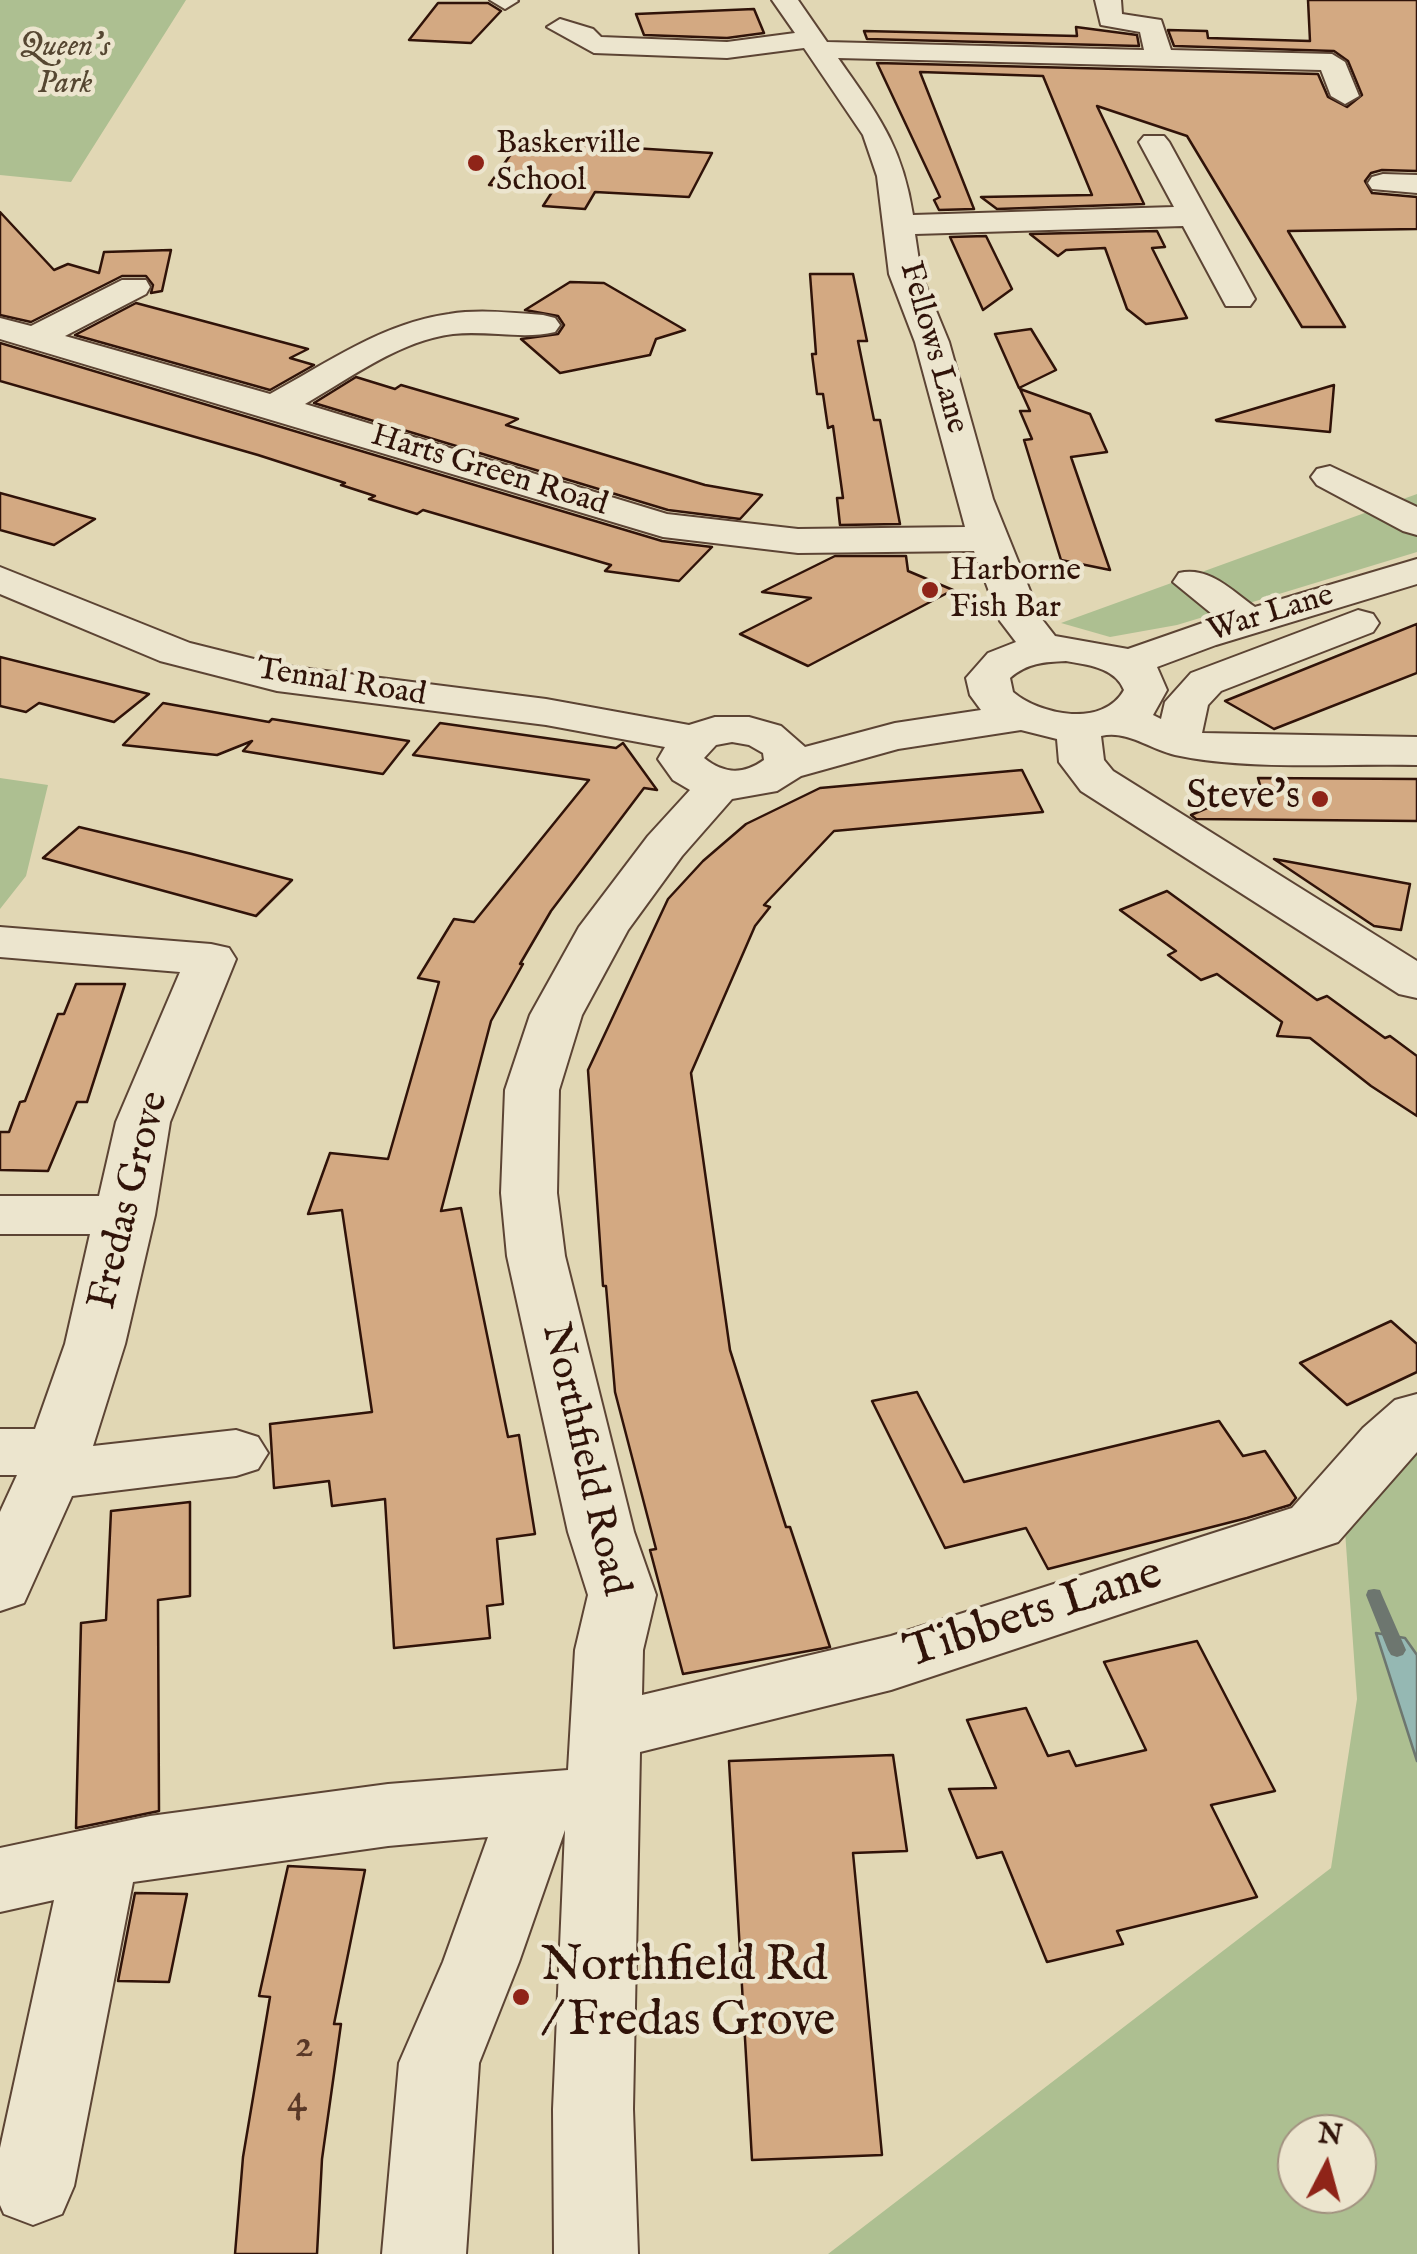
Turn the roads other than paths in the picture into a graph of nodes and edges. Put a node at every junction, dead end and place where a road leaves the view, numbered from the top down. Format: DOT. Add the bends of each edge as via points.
graph roads {
  1 [pos="1108,0"];
  2 [pos="560,27"];
  3 [pos="804,27"];
  4 [pos="646,29"];
  5 [pos="1159,57"];
  6 [pos="1345,96"];
  7 [pos="1154,142"];
  8 [pos="1195,216"];
  9 [pos="901,225"];
  10 [pos="134,286"];
  11 [pos="1238,299"];
  12 [pos="543,325"];
  13 [pos="17,333"];
  14 [pos="274,406"];
  15 [pos="1330,477"];
  16 [pos="1417,523"];
  17 [pos="990,539"];
  18 [pos="1417,572"];
  19 [pos="0,579"];
  20 [pos="1193,582"];
  21 [pos="1417,600"];
  22 [pos="1249,622"];
  23 [pos="1044,649"];
  24 [pos="1126,664"];
  25 [pos="988,678"];
  26 [pos="1021,717"];
  27 [pos="1101,723"];
  28 [pos="1178,742"];
  29 [pos="722,751"];
  30 [pos="1417,751"];
  31 [pos="786,766"];
  32 [pos="0,942"];
  33 [pos="1417,983"];
  34 [pos="0,1215"];
  35 [pos="126,1215"];
  36 [pos="1417,1416"];
  37 [pos="236,1453"];
  38 [pos="36,1459"];
  39 [pos="0,1585"];
  40 [pos="581,1778"];
  41 [pos="102,1856"];
  42 [pos="0,1880"];
  43 [pos="34,2186"];
  44 [pos="424,2254"];
  45 [pos="596,2254"];
  1 -- 5 [label="street" via="1110,20 1152,26"];
  2 -- 3 [label="street" via="594,46 727,50"];
  3 -- 4 [label="street" via="736,22"];
  3 -- 5 [label="street"];
  3 -- 9 [label="street, Fellows Lane" via="892,176"];
  5 -- 6 [label="street" via="1332,62"];
  7 -- 8 [label="street"];
  8 -- 9 [label="street"];
  8 -- 11 [label="street"];
  9 -- 17 [label="street, Fellows Lane" via="905,274"];
  10 -- 13 [label="street"];
  12 -- 14 [label="street" via="440,325"];
  13 -- 14 [label="street, Harts Green Road"];
  14 -- 17 [label="street, Harts Green Road" via="663,525 798,542"];
  15 -- 16 [label="street"];
  17 -- 23 [label="street, Fellows Lane" via="1022,620"];
  18 -- 22 [label="street, War Lane"];
  19 -- 29 [label="street, Tennal Road" via="175,652 278,678 546,712"];
  20 -- 22 [label="street"];
  21 -- 28 [label="street" via="1206,682 1187,702"];
  22 -- 24 [label="street, War Lane"];
  23 -- 24 [label="street" via="1088,650"];
  23 -- 25 [label="street" via="1006,659"];
  24 -- 27 [label="street" via="1146,686 1146,698 1138,710"];
  25 -- 26 [label="street" via="994,699"];
  25 -- 29 [label="street"];
  26 -- 27 [label="street"];
  26 -- 31 [label="street" via="895,736"];
  27 -- 28 [label="street"];
  27 -- 33 [label="street" via="1082,762 1097,781"];
  28 -- 30 [label="street"];
  29 -- 31 [label="street" via="752,783"];
  29 -- 31 [label="street" via="782,745"];
  29 -- 40 [label="street, Northfield Road" via="665,846 604,926 556,1015 532,1090 529,1193 536,1256 600,1532 622,1596"];
  32 -- 35 [label="street, Fredas Grove" via="211,960 144,1122"];
  34 -- 35 [label="street"];
  35 -- 38 [label="street, Fredas Grove" via="95,1344"];
  36 -- 40 [label="street, Tibbets Lane" via="1315,1524 891,1663"];
  37 -- 38 [label="street"];
  38 -- 39 [label="street, Fredas Grove"];
  40 -- 41 [label="street" via="388,1815"];
  40 -- 44 [label="street, Northfield Road" via="481,1962 439,2063"];
  40 -- 45 [label="street, Northfield Road"];
  41 -- 42 [label="street"];
  41 -- 43 [label="street"];
}
